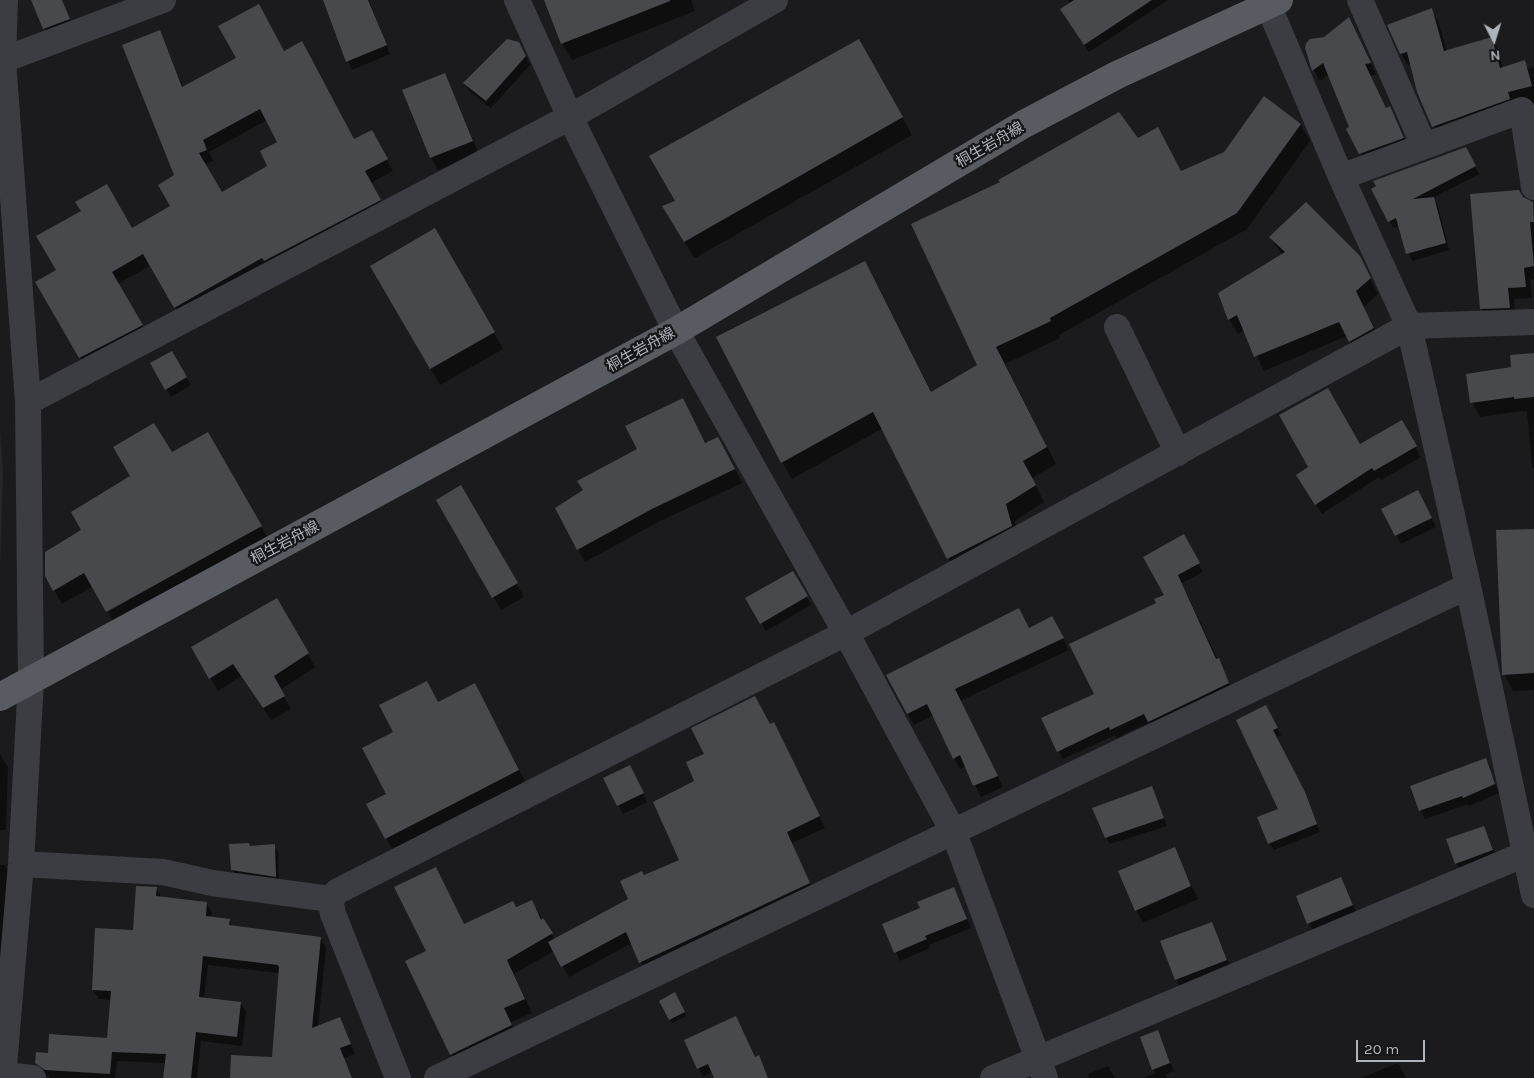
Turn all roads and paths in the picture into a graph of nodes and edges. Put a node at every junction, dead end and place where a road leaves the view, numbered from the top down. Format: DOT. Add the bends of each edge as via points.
graph roads {
  1 [pos="5,0"];
  2 [pos="163,0"];
  3 [pos="517,0"];
  4 [pos="776,0"];
  5 [pos="1360,0"];
  6 [pos="1271,1"];
  7 [pos="3,60"];
  8 [pos="570,117"];
  9 [pos="1424,146"];
  10 [pos="1341,177"];
  11 [pos="1534,187"];
  12 [pos="1534,322"];
  13 [pos="1409,326"];
  14 [pos="1117,327"];
  15 [pos="676,331"];
  16 [pos="28,402"];
  17 [pos="1178,453"];
  18 [pos="1468,586"];
  19 [pos="846,633"];
  20 [pos="31,680"];
  21 [pos="0,697"];
  22 [pos="954,833"];
  23 [pos="1530,853"];
  24 [pos="21,864"];
  25 [pos="1534,895"];
  26 [pos="330,899"];
  27 [pos="1041,1068"];
  28 [pos="3,1077"];
  29 [pos="33,1078"];
  30 [pos="398,1078"];
  31 [pos="437,1078"];
  32 [pos="993,1078"];
  1 -- 7 [label="street"];
  2 -- 7 [label="street"];
  3 -- 8 [label="street"];
  4 -- 8 [label="street"];
  5 -- 9 [label="street"];
  6 -- 10 [label="street"];
  6 -- 15 [label="main road, 桐生岩舟線" via="1024,124"];
  7 -- 16 [label="street"];
  8 -- 15 [label="street"];
  8 -- 16 [label="street"];
  9 -- 10 [label="street"];
  9 -- 11 [label="street" via="1522,110"];
  10 -- 13 [label="street"];
  12 -- 13 [label="street"];
  13 -- 17 [label="street"];
  13 -- 18 [label="street"];
  14 -- 17 [label="street"];
  15 -- 19 [label="street"];
  15 -- 20 [label="main road, 桐生岩舟線"];
  16 -- 20 [label="street"];
  17 -- 19 [label="street"];
  18 -- 22 [label="street"];
  18 -- 23 [label="street"];
  19 -- 22 [label="street"];
  19 -- 26 [label="street" via="347,887"];
  20 -- 21 [label="main road, 桐生岩舟線"];
  20 -- 24 [label="street"];
  22 -- 27 [label="street"];
  22 -- 31 [label="street"];
  23 -- 25 [label="street"];
  23 -- 27 [label="street"];
  24 -- 26 [label="street" via="163,872 212,883"];
  24 -- 28 [label="street"];
  26 -- 30 [label="street" via="333,914"];
  27 -- 32 [label="street"];
  28 -- 29 [label="street"];
}
